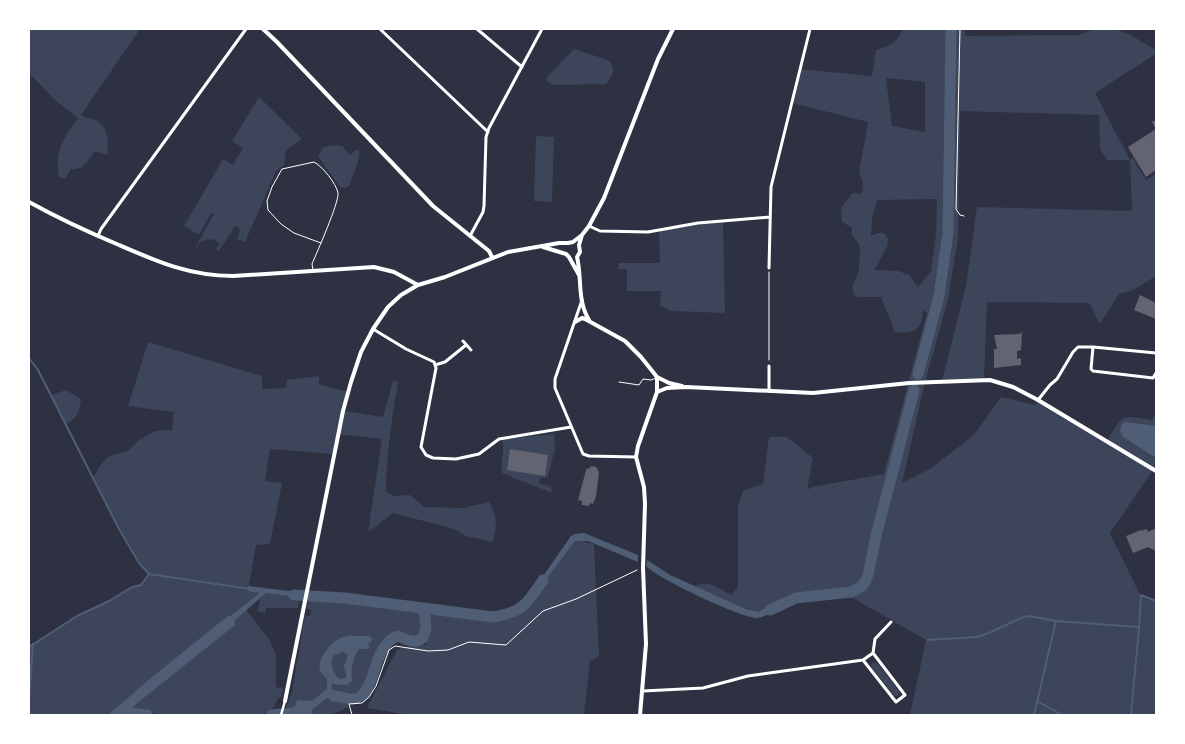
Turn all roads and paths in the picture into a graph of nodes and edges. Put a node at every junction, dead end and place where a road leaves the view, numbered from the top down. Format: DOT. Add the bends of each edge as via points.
graph roads {
  1 [pos="246,29"];
  2 [pos="263,29"];
  3 [pos="380,29"];
  4 [pos="477,29"];
  5 [pos="542,29"];
  6 [pos="673,29"];
  7 [pos="810,29"];
  8 [pos="960,29"];
  9 [pos="522,67"];
  10 [pos="488,132"];
  11 [pos="29,202"];
  12 [pos="964,216"];
  13 [pos="770,217"];
  14 [pos="589,226"];
  15 [pos="98,236"];
  16 [pos="470,236"];
  17 [pos="582,236"];
  18 [pos="574,242"];
  19 [pos="320,243"];
  20 [pos="568,243"];
  21 [pos="579,245"];
  22 [pos="543,247"];
  23 [pos="568,256"];
  24 [pos="577,256"];
  25 [pos="492,257"];
  26 [pos="769,268"];
  27 [pos="313,271"];
  28 [pos="579,275"];
  29 [pos="418,286"];
  30 [pos="582,299"];
  31 [pos="575,322"];
  32 [pos="590,322"];
  33 [pos="373,328"];
  34 [pos="463,341"];
  35 [pos="466,345"];
  36 [pos="1093,347"];
  37 [pos="471,350"];
  38 [pos="1156,354"];
  39 [pos="435,365"];
  40 [pos="769,366"];
  41 [pos="1156,373"];
  42 [pos="657,377"];
  43 [pos="618,382"];
  44 [pos="686,387"];
  45 [pos="769,391"];
  46 [pos="657,392"];
  47 [pos="1038,400"];
  48 [pos="571,427"];
  49 [pos="636,457"];
  50 [pos="1156,471"];
  51 [pos="643,568"];
  52 [pos="891,622"];
  53 [pos="873,653"];
  54 [pos="862,660"];
  55 [pos="643,691"];
  56 [pos="285,701"];
  57 [pos="281,715"];
  58 [pos="352,715"];
  59 [pos="640,715"];
  1 -- 15 [label="street"];
  2 -- 16 [label="street" via="433,206"];
  3 -- 10 [label="street"];
  4 -- 9 [label="street"];
  5 -- 9 [label="street"];
  6 -- 14 [label="street" via="658,59 604,198"];
  7 -- 13 [label="street" via="771,187"];
  8 -- 12 [label="path" via="956,209"];
  9 -- 10 [label="street"];
  10 -- 16 [label="street" via="483,212"];
  11 -- 15 [label="street"];
  13 -- 14 [label="street" via="698,223 648,232 600,231"];
  13 -- 26 [label="street"];
  14 -- 17 [label="street"];
  15 -- 27 [label="street" via="164,264 198,274 233,276"];
  16 -- 25 [label="street"];
  17 -- 18 [label="street"];
  17 -- 21 [label="street"];
  18 -- 20 [label="street"];
  18 -- 21 [label="street"];
  19 -- 19 [label="lane" via="337,199 336,187 322,167 314,162 282,169 267,201 268,210 294,234"];
  19 -- 27 [label="lane" via="312,264"];
  20 -- 22 [label="street"];
  20 -- 23 [label="street" via="565,247"];
  21 -- 24 [label="street"];
  22 -- 23 [label="street"];
  22 -- 25 [label="street"];
  23 -- 24 [label="street"];
  23 -- 28 [label="street"];
  24 -- 28 [label="street"];
  25 -- 29 [label="street"];
  26 -- 40 [label="path"];
  27 -- 29 [label="street" via="379,268"];
  28 -- 30 [label="street"];
  29 -- 33 [label="street" via="388,307"];
  30 -- 31 [label="street"];
  30 -- 32 [label="street"];
  31 -- 32 [label="street" via="582,318"];
  31 -- 48 [label="street" via="554,379"];
  32 -- 42 [label="street" via="625,341"];
  33 -- 39 [label="street"];
  33 -- 56 [label="street" via="351,382 334,454"];
  34 -- 35 [label="street"];
  35 -- 37 [label="street"];
  35 -- 39 [label="street"];
  36 -- 38 [label="street"];
  36 -- 41 [label="street" via="1093,371 1153,378"];
  36 -- 47 [label="street" via="1075,349 1057,379"];
  39 -- 48 [label="street" via="421,447 426,455 443,459 467,457 500,439"];
  40 -- 45 [label="street"];
  42 -- 43 [label="lane" via="643,379 639,384"];
  42 -- 44 [label="street"];
  42 -- 46 [label="street"];
  44 -- 45 [label="street"];
  44 -- 46 [label="street"];
  45 -- 47 [label="street" via="813,393 909,383 990,380"];
  46 -- 49 [label="street"];
  47 -- 50 [label="street"];
  48 -- 49 [label="street" via="583,454"];
  49 -- 51 [label="street" via="644,487"];
  51 -- 55 [label="street" via="646,635"];
  51 -- 58 [label="path" via="543,610 506,645 469,642 448,650 428,651 395,646 389,650 369,697 360,704 349,704"];
  52 -- 53 [label="street" via="875,639"];
  53 -- 54 [label="street"];
  53 -- 54 [label="street" via="905,694 896,702"];
  54 -- 55 [label="street" via="748,676 703,688"];
  55 -- 59 [label="street"];
  56 -- 57 [label="street"];
}
